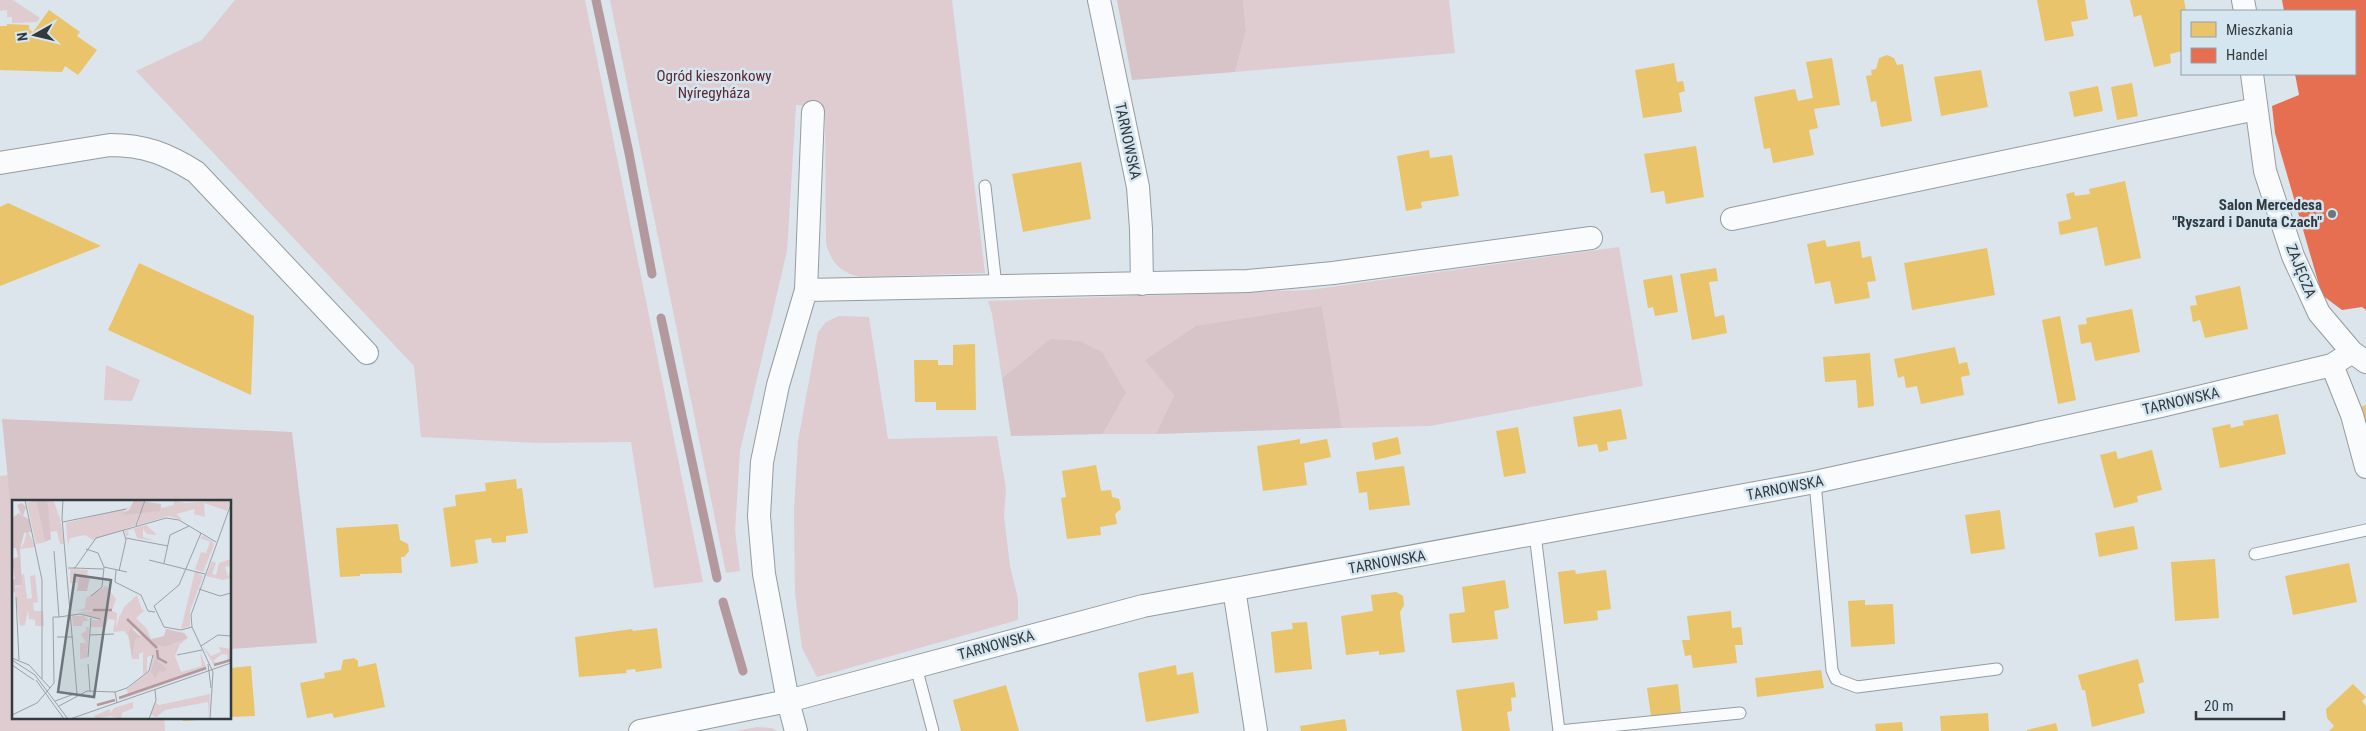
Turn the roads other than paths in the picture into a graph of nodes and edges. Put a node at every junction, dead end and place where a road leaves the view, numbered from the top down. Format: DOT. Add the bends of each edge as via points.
graph roads {
  1 [pos="1099,0"];
  2 [pos="2252,75"];
  3 [pos="2256,109"];
  4 [pos="813,112"];
  5 [pos="0,163"];
  6 [pos="985,186"];
  7 [pos="1732,220"];
  8 [pos="1591,238"];
  9 [pos="1142,284"];
  10 [pos="996,286"];
  11 [pos="806,290"];
  12 [pos="366,353"];
  13 [pos="2359,357"];
  14 [pos="2332,365"];
  15 [pos="2366,467"];
  16 [pos="1815,482"];
  17 [pos="2366,530"];
  18 [pos="1535,534"];
  19 [pos="2256,554"];
  20 [pos="1234,589"];
  21 [pos="916,667"];
  22 [pos="1997,669"];
  23 [pos="788,701"];
  24 [pos="1740,713"];
  25 [pos="640,731"];
  26 [pos="796,731"];
  27 [pos="933,731"];
  28 [pos="1256,731"];
  1 -- 9 [label="street, TARNOWSKA" via="1138,187"];
  2 -- 3 [label="street, ZAJĘCZA"];
  3 -- 7 [label="street"];
  3 -- 13 [label="street, ZAJĘCZA" via="2265,170 2293,256 2319,313"];
  4 -- 11 [label="street"];
  5 -- 12 [label="street" via="110,145 154,150 176,160 196,172"];
  6 -- 10 [label="lane"];
  8 -- 9 [label="street" via="1248,281"];
  9 -- 10 [label="street"];
  10 -- 11 [label="street"];
  11 -- 23 [label="street" via="778,385 762,462 759,516 764,574"];
  13 -- 14 [label="street, TARNOWSKA"];
  14 -- 15 [label="street" via="2352,415"];
  14 -- 16 [label="street, TARNOWSKA"];
  16 -- 18 [label="street, TARNOWSKA"];
  16 -- 22 [label="lane" via="1832,670 1836,679 1857,687"];
  17 -- 19 [label="lane"];
  18 -- 20 [label="street, TARNOWSKA"];
  18 -- 24 [label="lane" via="1559,731"];
  20 -- 21 [label="street, TARNOWSKA" via="1143,606"];
  20 -- 28 [label="street"];
  21 -- 23 [label="street, TARNOWSKA"];
  21 -- 27 [label="lane"];
  23 -- 25 [label="street, TARNOWSKA"];
  23 -- 26 [label="street"];
}
